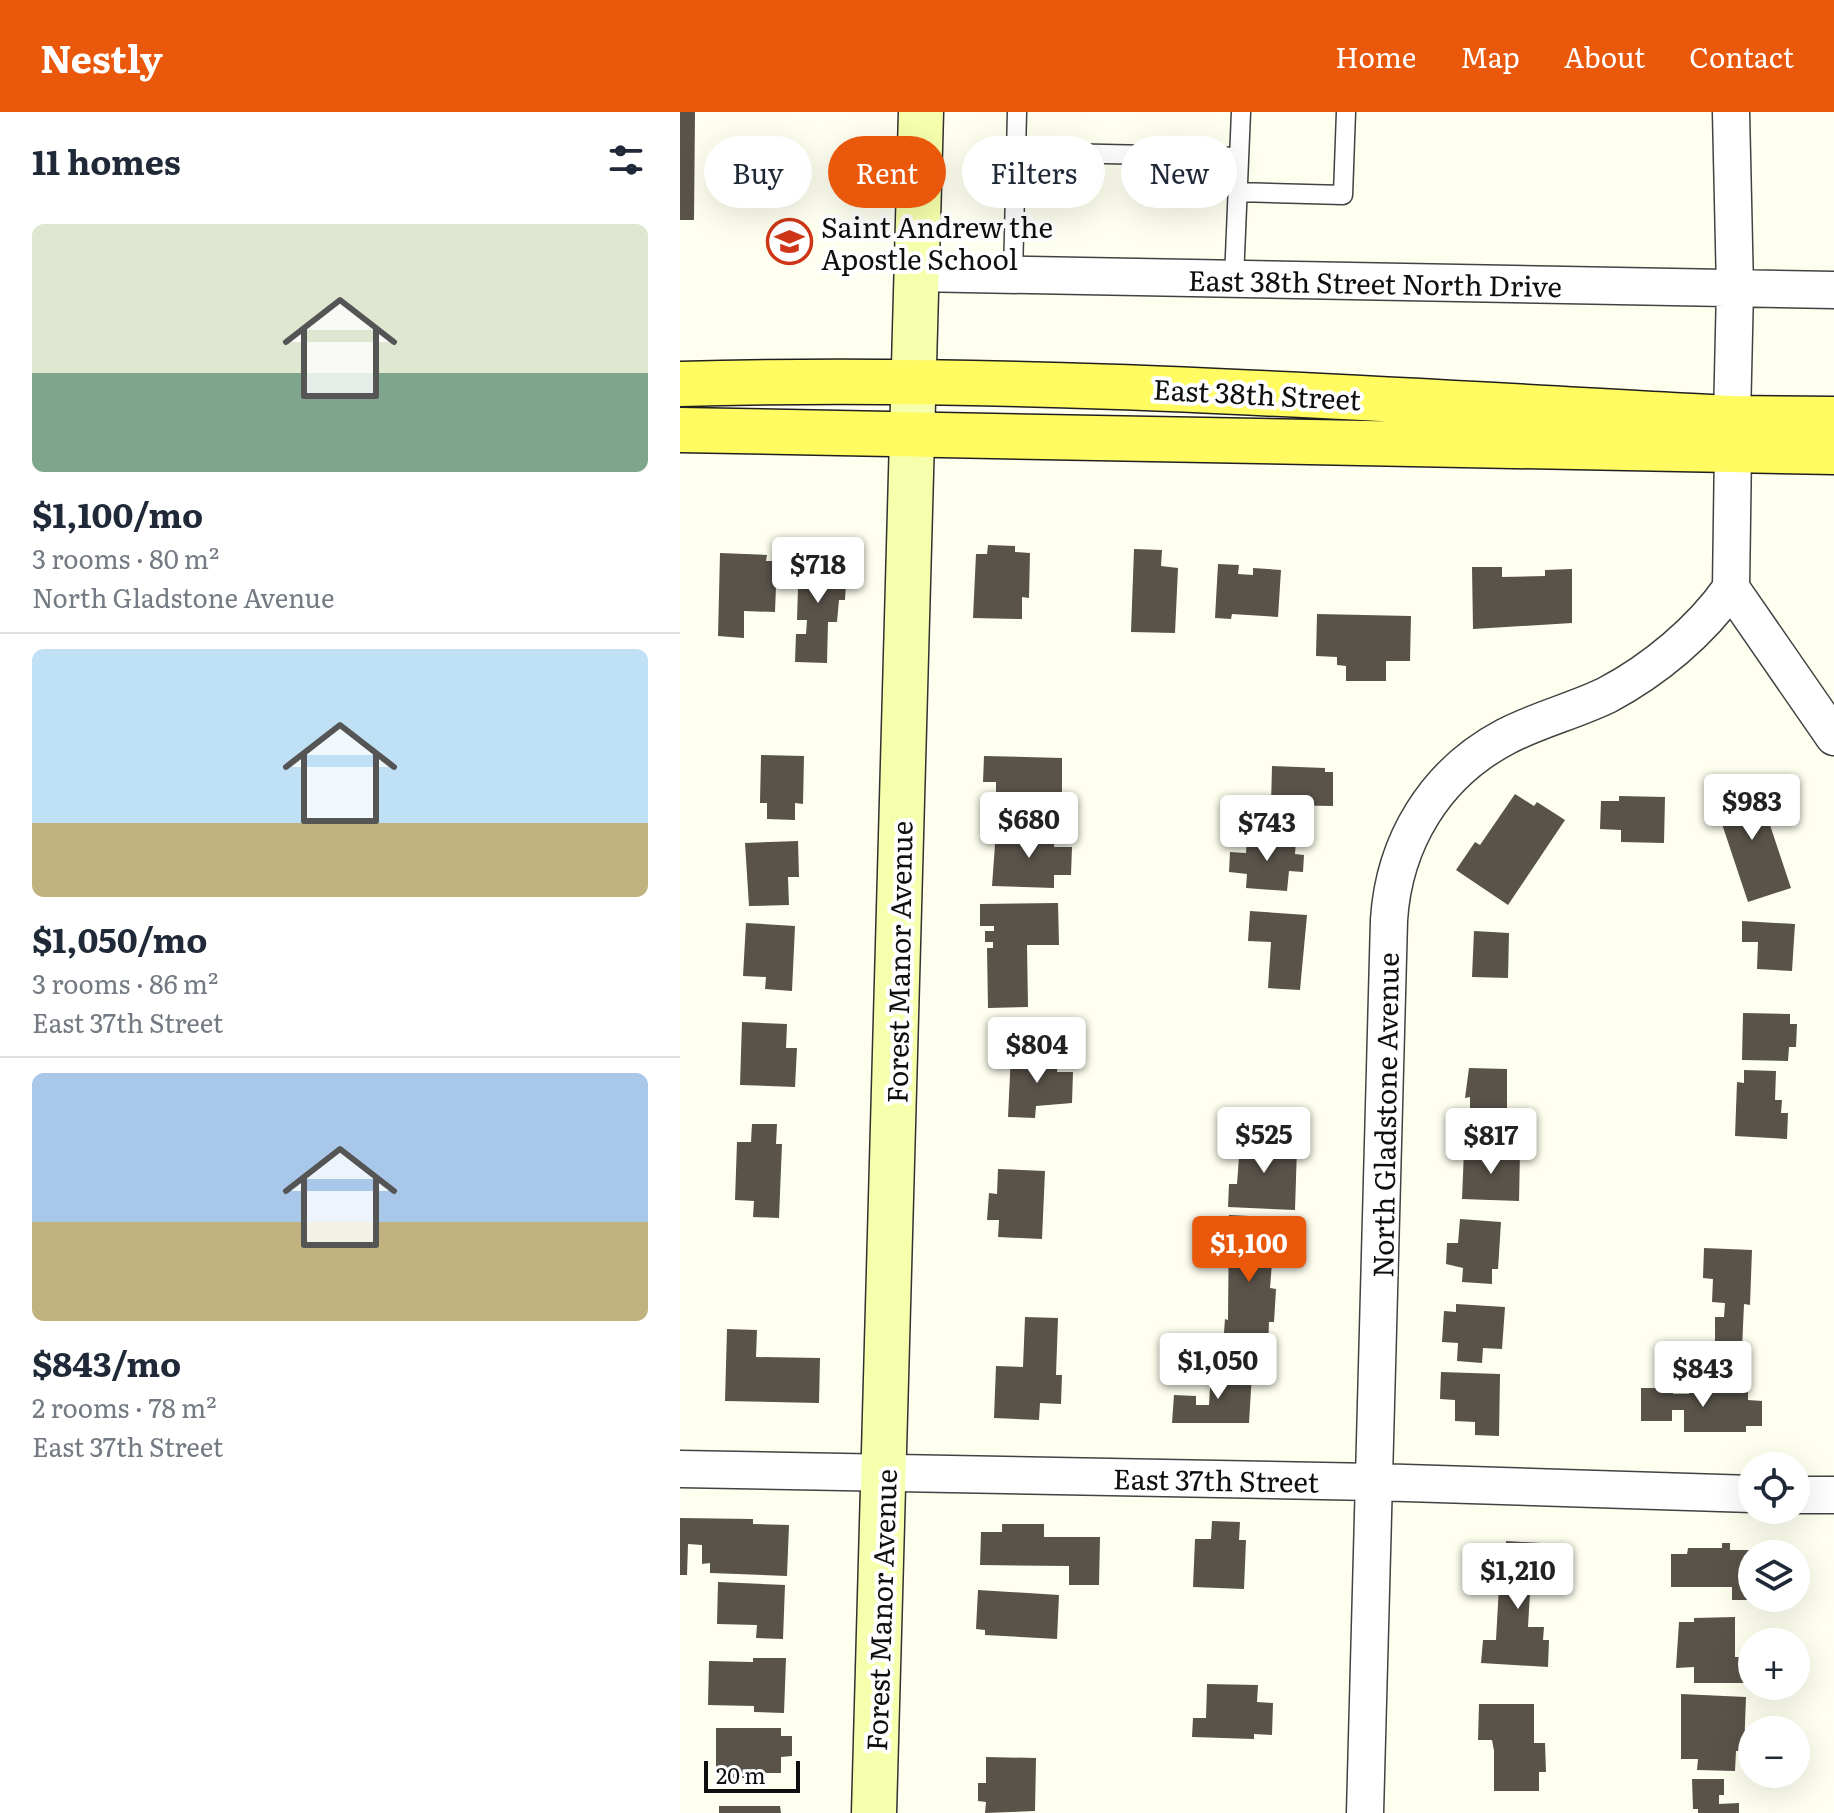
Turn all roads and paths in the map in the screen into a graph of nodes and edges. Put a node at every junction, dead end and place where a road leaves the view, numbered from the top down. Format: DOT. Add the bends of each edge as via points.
graph roads {
  1 [pos="921,112"];
  2 [pos="1017,112"];
  3 [pos="1241,112"];
  4 [pos="1346,112"];
  5 [pos="1731,112"];
  6 [pos="1016,136"];
  7 [pos="1105,154"];
  8 [pos="1239,157"];
  9 [pos="1237,192"];
  10 [pos="1014,208"];
  11 [pos="1236,208"];
  12 [pos="915,273"];
  13 [pos="1013,275"];
  14 [pos="1234,279"];
  15 [pos="1735,289"];
  16 [pos="1834,290"];
  17 [pos="912,380"];
  18 [pos="680,384"];
  19 [pos="1834,419"];
  20 [pos="680,430"];
  21 [pos="911,432"];
  22 [pos="1733,434"];
  23 [pos="1834,452"];
  24 [pos="1731,588"];
  25 [pos="1834,737"];
  26 [pos="680,1469"];
  27 [pos="884,1474"];
  28 [pos="1374,1482"];
  29 [pos="1738,1494"];
  30 [pos="1810,1495"];
  31 [pos="1834,1495"];
  32 [pos="874,1813"];
  33 [pos="1365,1813"];
  1 -- 12 [label="street, Forest Manor Avenue"];
  2 -- 6 [label="lane"];
  3 -- 8 [label="lane"];
  4 -- 9 [label="lane" via="1343,195"];
  5 -- 15 [label="street"];
  7 -- 8 [label="lane"];
  8 -- 9 [label="lane"];
  10 -- 13 [label="lane"];
  11 -- 14 [label="lane"];
  12 -- 13 [label="street, East 38th Street North Drive"];
  12 -- 17 [label="street, Forest Manor Avenue"];
  13 -- 14 [label="street, East 38th Street North Drive"];
  14 -- 15 [label="street, East 38th Street North Drive"];
  15 -- 16 [label="street, East 38th Street North Drive"];
  15 -- 22 [label="street"];
  17 -- 18 [label="main road, East 38th Street"];
  17 -- 21 [label="street, Forest Manor Avenue"];
  17 -- 22 [label="main road, East 38th Street" via="1089,384"];
  19 -- 22 [label="main road, East 38th Street"];
  20 -- 21 [label="main road, East 38th Street"];
  21 -- 22 [label="main road, East 38th Street"];
  21 -- 27 [label="street, Forest Manor Avenue"];
  22 -- 23 [label="main road, East 38th Street"];
  22 -- 24 [label="street"];
  24 -- 25 [label="street"];
  24 -- 28 [label="street, North Gladstone Avenue" via="1698,627 1649,669 1609,693 1501,739 1464,764 1416,820 1404,848 1389,920"];
  26 -- 27 [label="street, East 37th Street"];
  27 -- 28 [label="street, East 37th Street"];
  27 -- 32 [label="street, Forest Manor Avenue"];
  28 -- 29 [label="street, East 37th Street"];
  28 -- 33 [label="street, North Gladstone Avenue"];
  30 -- 31 [label="street"];
}
